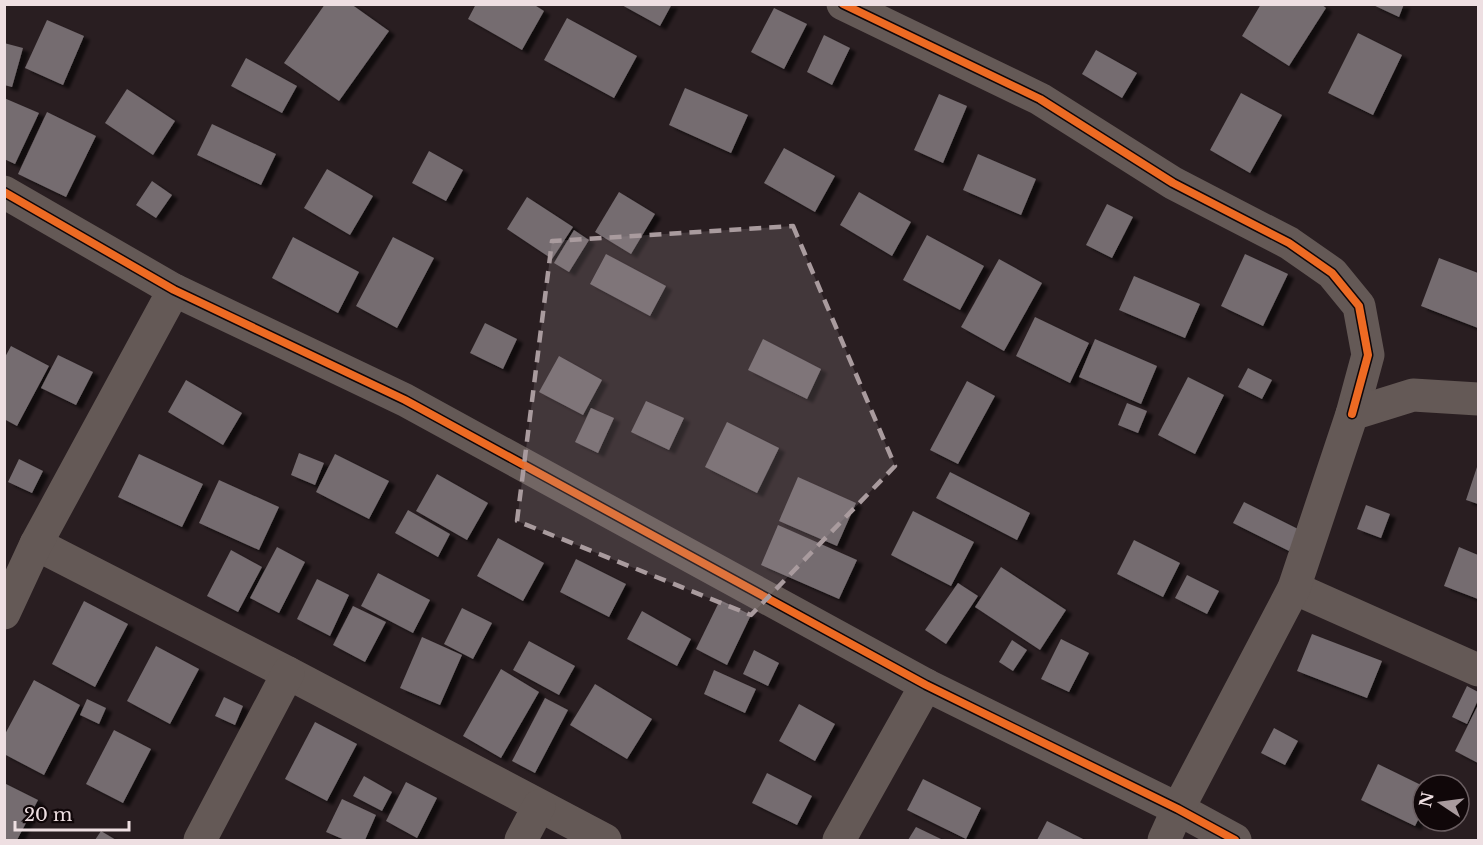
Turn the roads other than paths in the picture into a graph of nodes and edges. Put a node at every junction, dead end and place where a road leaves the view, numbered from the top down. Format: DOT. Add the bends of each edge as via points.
graph roads {
  1 [pos="843,4"];
  2 [pos="4,192"];
  3 [pos="174,290"];
  4 [pos="1479,399"];
  5 [pos="1352,414"];
  6 [pos="36,544"];
  7 [pos="1294,588"];
  8 [pos="4,614"];
  9 [pos="1479,670"];
  10 [pos="288,673"];
  11 [pos="926,685"];
  12 [pos="539,806"];
  13 [pos="1178,809"];
  14 [pos="200,840"];
  15 [pos="521,840"];
  16 [pos="604,840"];
  17 [pos="839,840"];
  18 [pos="1164,840"];
  19 [pos="1235,840"];
  1 -- 5 [label="street" via="1040,99 1173,183 1289,243 1332,273 1359,306 1368,355"];
  2 -- 3 [label="street"];
  3 -- 6 [label="street"];
  3 -- 11 [label="street" via="405,400"];
  4 -- 5 [label="street" via="1413,395"];
  5 -- 7 [label="street"];
  6 -- 8 [label="street"];
  6 -- 10 [label="street"];
  7 -- 9 [label="street"];
  7 -- 13 [label="street"];
  10 -- 12 [label="street"];
  10 -- 14 [label="street"];
  11 -- 13 [label="street"];
  11 -- 17 [label="street"];
  12 -- 15 [label="street"];
  12 -- 16 [label="street"];
  13 -- 18 [label="street"];
  13 -- 19 [label="street"];
}
